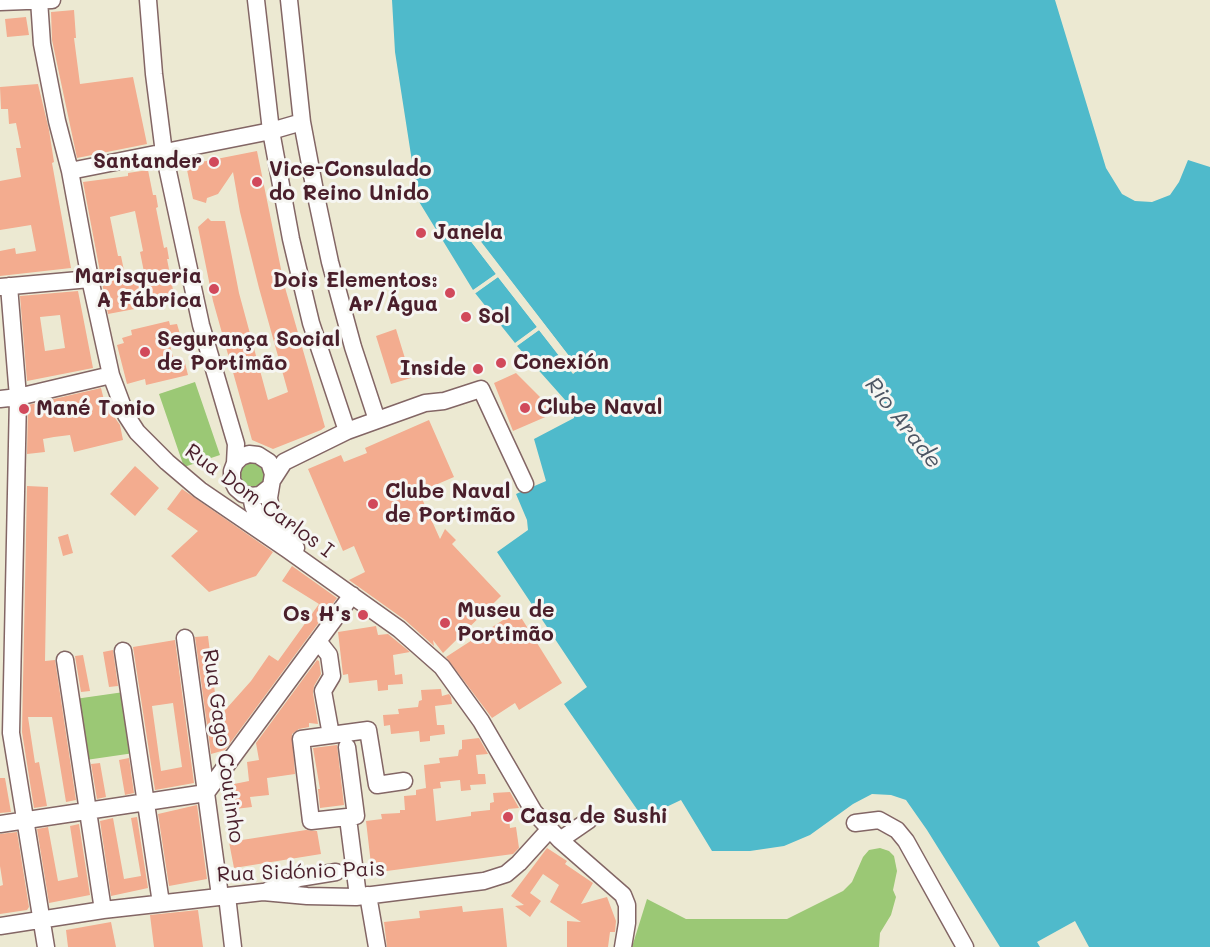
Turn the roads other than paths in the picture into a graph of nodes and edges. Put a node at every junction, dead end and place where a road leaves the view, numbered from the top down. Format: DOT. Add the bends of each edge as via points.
graph roads {
  1 [pos="39,0"];
  2 [pos="52,0"];
  3 [pos="148,0"];
  4 [pos="256,0"];
  5 [pos="289,0"];
  6 [pos="0,2"];
  7 [pos="302,122"];
  8 [pos="271,130"];
  9 [pos="164,153"];
  10 [pos="70,171"];
  11 [pos="90,279"];
  12 [pos="4,287"];
  13 [pos="6,339"];
  14 [pos="111,375"];
  15 [pos="18,397"];
  16 [pos="0,399"];
  17 [pos="377,420"];
  18 [pos="347,432"];
  19 [pos="235,463"];
  20 [pos="272,483"];
  21 [pos="525,484"];
  22 [pos="200,490"];
  23 [pos="245,494"];
  24 [pos="288,550"];
  25 [pos="320,572"];
  26 [pos="352,595"];
  27 [pos="185,638"];
  28 [pos="318,641"];
  29 [pos="123,651"];
  30 [pos="65,660"];
  31 [pos="6,734"];
  32 [pos="331,735"];
  33 [pos="347,747"];
  34 [pos="404,781"];
  35 [pos="206,793"];
  36 [pos="147,802"];
  37 [pos="86,811"];
  38 [pos="589,820"];
  39 [pos="24,821"];
  40 [pos="855,823"];
  41 [pos="0,824"];
  42 [pos="349,826"];
  43 [pos="554,835"];
  44 [pos="336,872"];
  45 [pos="263,892"];
  46 [pos="224,896"];
  47 [pos="363,896"];
  48 [pos="161,903"];
  49 [pos="103,910"];
  50 [pos="41,918"];
  51 [pos="0,926"];
  52 [pos="46,947"];
  53 [pos="233,947"];
  54 [pos="377,947"];
  55 [pos="623,947"];
  56 [pos="965,947"];
  1 -- 2 [label="street"];
  1 -- 6 [label="street"];
  1 -- 10 [label="street, Rua Dom Carlos I" via="42,44"];
  3 -- 9 [label="street"];
  4 -- 8 [label="street"];
  5 -- 7 [label="street"];
  7 -- 8 [label="street"];
  7 -- 17 [label="street" via="330,262"];
  8 -- 9 [label="street"];
  8 -- 18 [label="street" via="311,323"];
  9 -- 10 [label="street"];
  9 -- 19 [label="street" via="201,325 236,444"];
  10 -- 11 [label="street, Rua Dom Carlos I"];
  11 -- 12 [label="street"];
  11 -- 14 [label="street, Rua Dom Carlos I"];
  12 -- 13 [label="street"];
  13 -- 15 [label="street"];
  14 -- 15 [label="street"];
  14 -- 22 [label="street, Rua Dom Carlos I" via="137,432"];
  15 -- 16 [label="street"];
  15 -- 31 [label="street"];
  17 -- 18 [label="street"];
  17 -- 21 [label="street" via="481,389"];
  18 -- 20 [label="street" via="284,462"];
  19 -- 20 [label="street" via="245,455 266,459 271,466"];
  19 -- 23 [label="street" via="232,480"];
  20 -- 23 [label="street" via="264,493"];
  20 -- 25 [label="street" via="271,509 277,523"];
  22 -- 23 [label="street"];
  22 -- 24 [label="street, Rua Dom Carlos I"];
  23 -- 24 [label="street" via="260,521"];
  24 -- 25 [label="street, Rua Dom Carlos I"];
  25 -- 26 [label="street, Rua Dom Carlos I"];
  26 -- 28 [label="street"];
  26 -- 43 [label="street, Rua Dom Carlos I" via="442,667 481,721 534,812"];
  27 -- 35 [label="street, Rua Gago Coutinho"];
  28 -- 32 [label="street" via="329,656 332,676 323,691"];
  28 -- 35 [label="street"];
  29 -- 36 [label="street"];
  30 -- 37 [label="street"];
  31 -- 39 [label="street"];
  32 -- 33 [label="street" via="301,739 311,821 356,816"];
  32 -- 34 [label="street" via="368,730 377,785"];
  35 -- 36 [label="street"];
  35 -- 46 [label="street, Rua Gago Coutinho"];
  36 -- 37 [label="street"];
  36 -- 48 [label="street"];
  37 -- 39 [label="street"];
  37 -- 49 [label="street"];
  38 -- 43 [label="street, Rua Sidónio Pais"];
  39 -- 41 [label="street"];
  39 -- 50 [label="street"];
  40 -- 56 [label="street" via="879,820 897,830"];
  42 -- 47 [label="street"];
  43 -- 47 [label="street, Rua Sidónio Pais" via="496,878"];
  43 -- 55 [label="street, Rua Dom Carlos I" via="623,895 627,905"];
  44 -- 45 [label="street" via="299,878"];
  45 -- 46 [label="street, Rua Sidónio Pais"];
  45 -- 47 [label="street, Rua Sidónio Pais"];
  46 -- 48 [label="street, Rua Sidónio Pais"];
  46 -- 53 [label="street, Rua Gago Coutinho"];
  47 -- 54 [label="street"];
  48 -- 49 [label="street, Rua Sidónio Pais"];
  49 -- 50 [label="street, Rua Sidónio Pais"];
  50 -- 51 [label="street, Rua Sidónio Pais"];
  50 -- 52 [label="street"];
}
